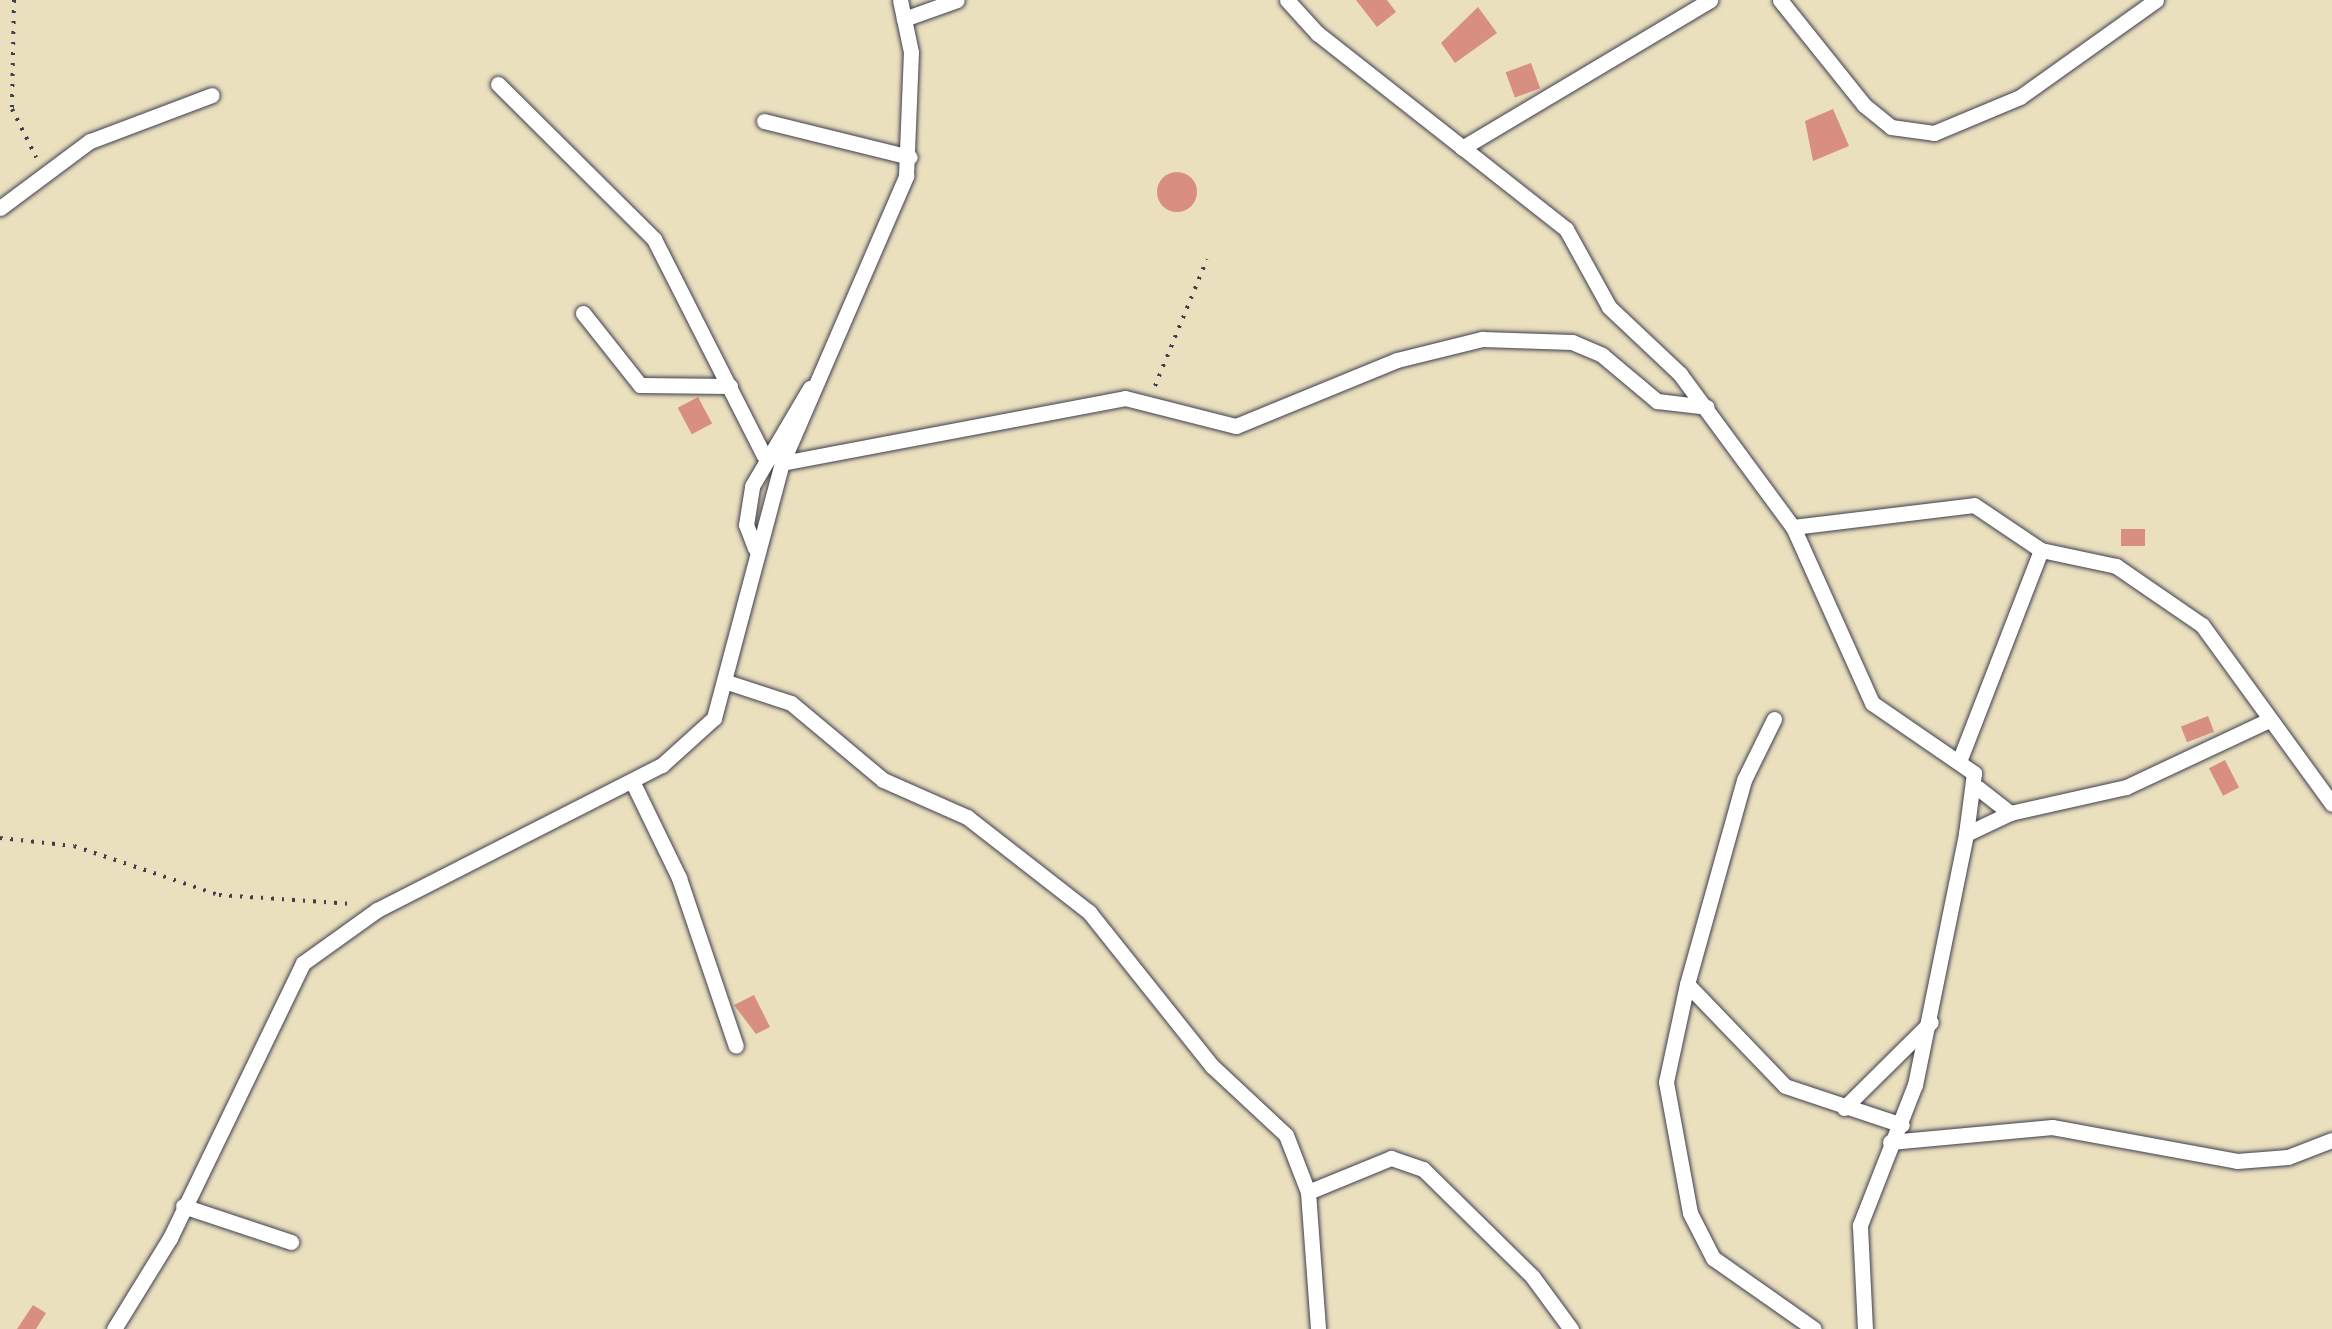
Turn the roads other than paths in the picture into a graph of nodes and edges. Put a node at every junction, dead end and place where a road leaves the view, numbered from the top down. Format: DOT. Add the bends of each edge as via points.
graph roads {
  1 [pos="900,0"];
  2 [pos="957,0"];
  3 [pos="1287,0"];
  4 [pos="1710,0"];
  5 [pos="1780,0"];
  6 [pos="2156,0"];
  7 [pos="904,19"];
  8 [pos="498,84"];
  9 [pos="212,95"];
  10 [pos="764,121"];
  11 [pos="1462,148"];
  12 [pos="910,156"];
  13 [pos="0,208"];
  14 [pos="583,313"];
  15 [pos="817,381"];
  16 [pos="730,386"];
  17 [pos="1707,407"];
  18 [pos="764,456"];
  19 [pos="782,463"];
  20 [pos="1794,526"];
  21 [pos="755,548"];
  22 [pos="2041,550"];
  23 [pos="726,682"];
  24 [pos="1774,719"];
  25 [pos="2265,722"];
  26 [pos="1960,759"];
  27 [pos="632,781"];
  28 [pos="1978,788"];
  29 [pos="2332,804"];
  30 [pos="2010,812"];
  31 [pos="1966,834"];
  32 [pos="1687,984"];
  33 [pos="1930,1022"];
  34 [pos="736,1046"];
  35 [pos="1844,1108"];
  36 [pos="1902,1125"];
  37 [pos="2332,1140"];
  38 [pos="1890,1142"];
  39 [pos="1308,1192"];
  40 [pos="183,1206"];
  41 [pos="291,1242"];
  42 [pos="114,1329"];
  43 [pos="1318,1329"];
  44 [pos="1571,1329"];
  45 [pos="1814,1329"];
  46 [pos="1865,1329"];
  1 -- 7 [label="street"];
  2 -- 7 [label="street"];
  3 -- 11 [label="street"];
  4 -- 11 [label="street"];
  5 -- 6 [label="street" via="1864,105 1891,127 1934,133 2020,97"];
  7 -- 12 [label="street"];
  8 -- 16 [label="street" via="654,239"];
  9 -- 13 [label="street" via="153,112 44,170"];
  10 -- 12 [label="street"];
  11 -- 17 [label="street" via="1566,229 1609,307"];
  12 -- 15 [label="street"];
  14 -- 16 [label="street" via="640,385"];
  15 -- 18 [label="street"];
  15 -- 19 [label="street"];
  16 -- 18 [label="street"];
  17 -- 19 [label="street" via="1657,401 1602,355 1551,339 1445,343 1236,426 1140,398"];
  17 -- 20 [label="street"];
  18 -- 21 [label="street" via="746,511"];
  19 -- 21 [label="street"];
  20 -- 22 [label="street" via="1974,505"];
  20 -- 26 [label="street" via="1863,691"];
  21 -- 23 [label="street"];
  22 -- 25 [label="street" via="2116,566 2187,610"];
  22 -- 26 [label="street"];
  23 -- 27 [label="street" via="707,730"];
  23 -- 39 [label="street" via="791,703 882,780 966,817 1088,912 1212,1066 1277,1123"];
  24 -- 32 [label="street" via="1744,780"];
  25 -- 29 [label="street"];
  25 -- 30 [label="street" via="2126,788"];
  26 -- 28 [label="street"];
  27 -- 34 [label="street" via="679,878"];
  27 -- 40 [label="street" via="377,910 303,963"];
  28 -- 30 [label="street"];
  28 -- 31 [label="street"];
  30 -- 31 [label="street"];
  31 -- 33 [label="street"];
  32 -- 35 [label="street" via="1785,1086"];
  32 -- 45 [label="street" via="1666,1082 1690,1213 1713,1258"];
  33 -- 35 [label="street"];
  33 -- 36 [label="street"];
  35 -- 36 [label="street"];
  36 -- 38 [label="street"];
  37 -- 38 [label="street" via="2288,1157 2237,1160 2052,1127"];
  38 -- 46 [label="street" via="1860,1225"];
  39 -- 43 [label="street"];
  39 -- 44 [label="street" via="1392,1158 1423,1170 1532,1276"];
  40 -- 41 [label="street"];
  40 -- 42 [label="street"];
}
